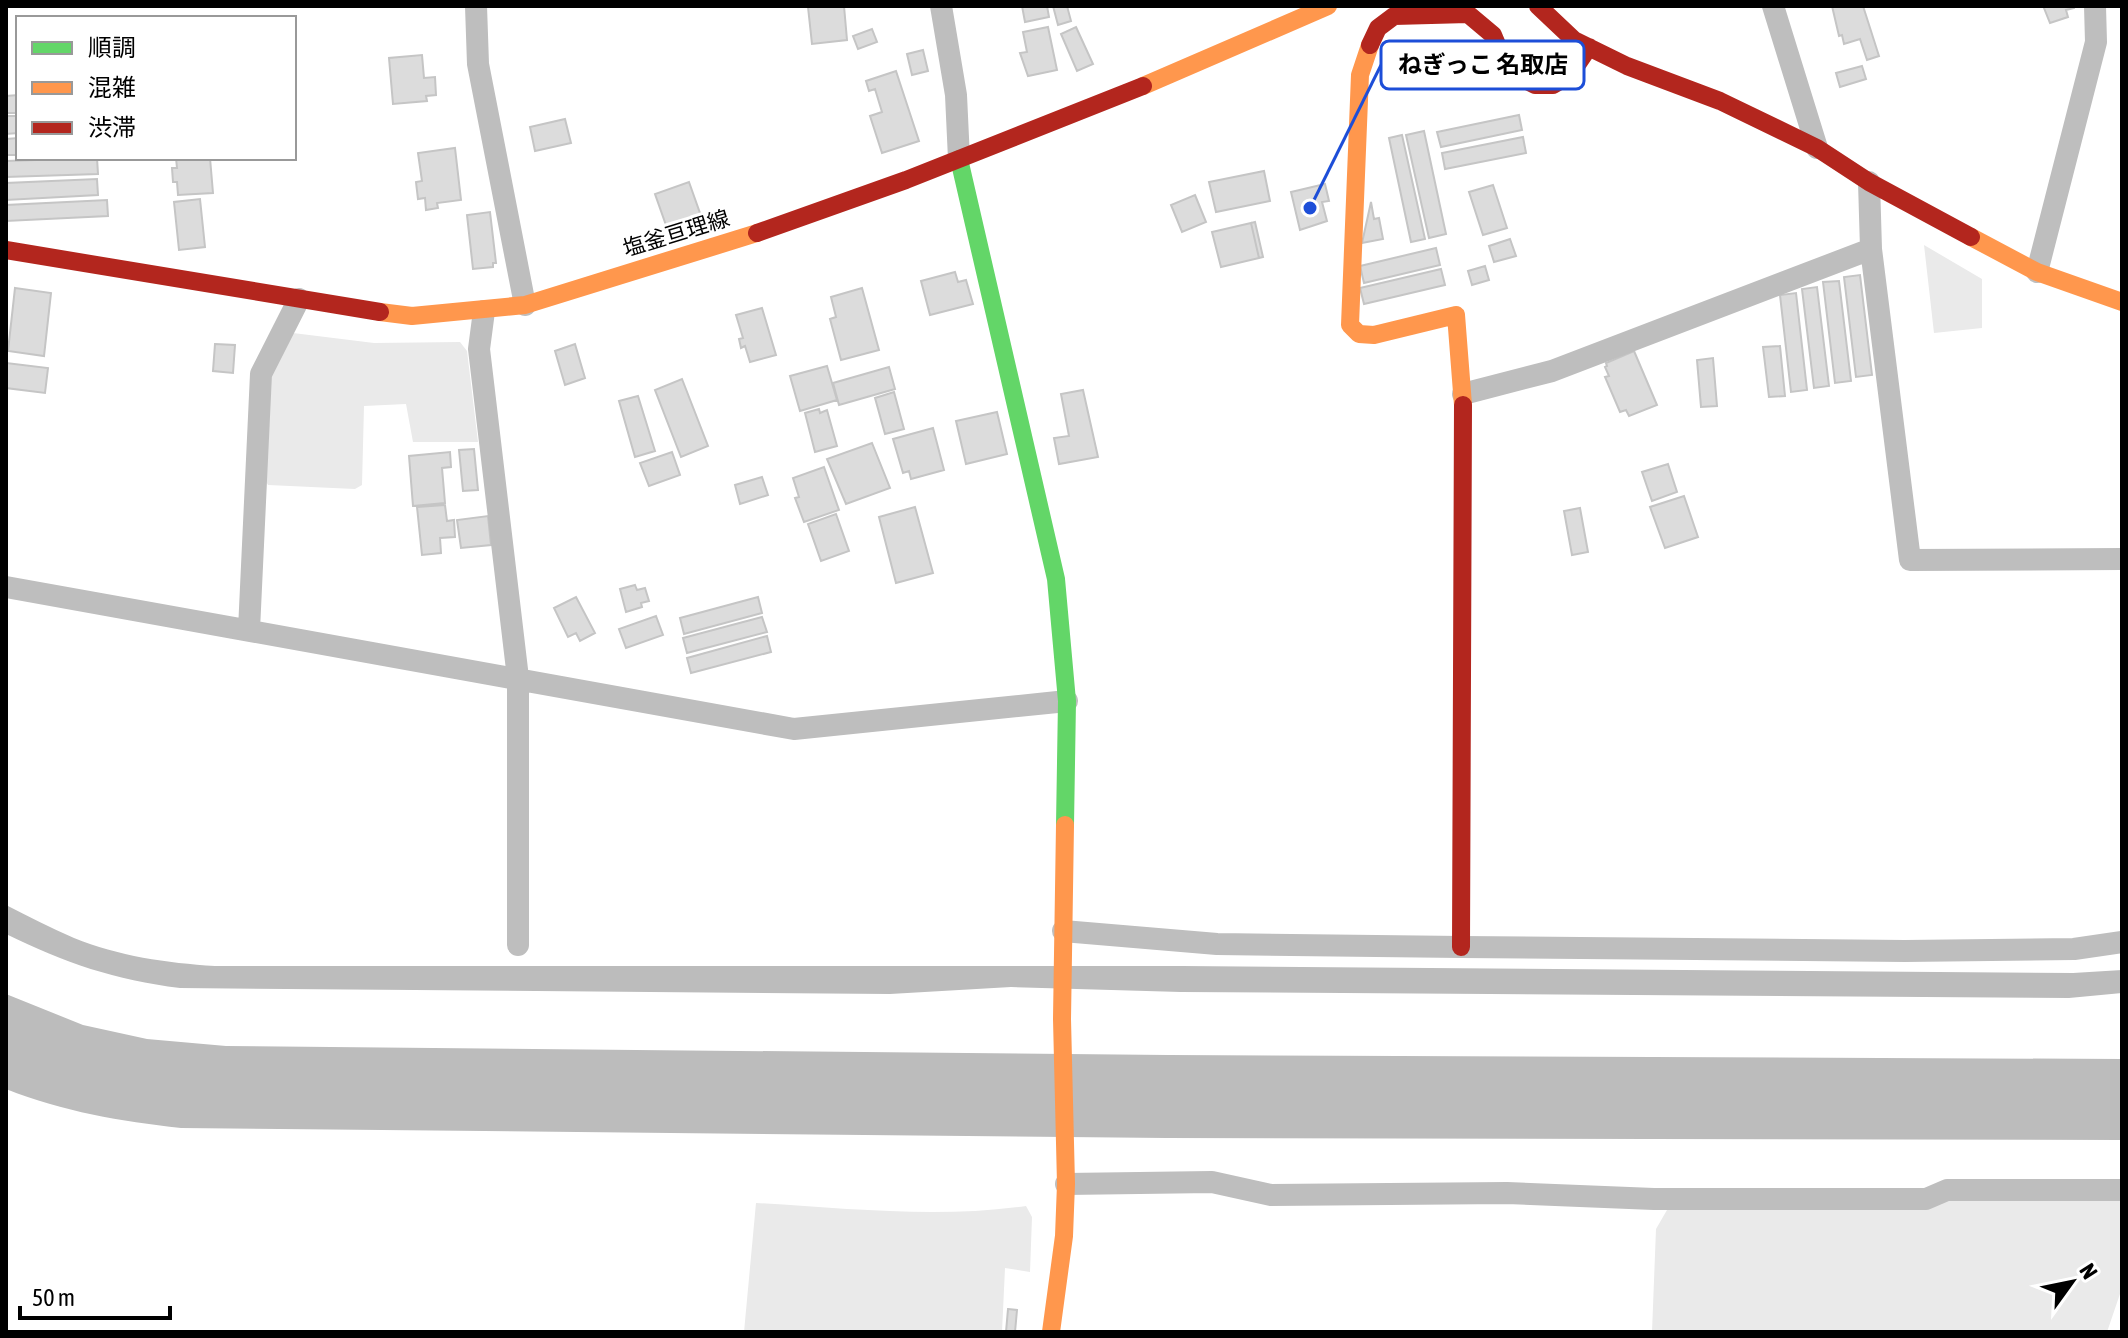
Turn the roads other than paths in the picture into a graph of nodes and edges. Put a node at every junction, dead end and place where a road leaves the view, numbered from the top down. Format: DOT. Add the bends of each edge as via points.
graph roads {
  1 [pos="476,6"];
  2 [pos="941,6"];
  3 [pos="1328,6"];
  4 [pos="1538,6"];
  5 [pos="1773,6"];
  6 [pos="2095,6"];
  7 [pos="1589,47"];
  8 [pos="1817,148"];
  9 [pos="959,159"];
  10 [pos="1869,182"];
  11 [pos="1871,249"];
  12 [pos="6,250"];
  13 [pos="2037,272"];
  14 [pos="299,299"];
  15 [pos="2122,302"];
  16 [pos="525,305"];
  17 [pos="484,311"];
  18 [pos="1463,394"];
  19 [pos="2122,559"];
  20 [pos="6,587"];
  21 [pos="249,630"];
  22 [pos="518,678"];
  23 [pos="1067,701"];
  24 [pos="1063,935"];
  25 [pos="2122,942"];
  26 [pos="518,945"];
  27 [pos="1461,947"];
  28 [pos="1066,1184"];
  29 [pos="2122,1190"];
  30 [pos="1051,1332"];
  1 -- 16 [label="street" via="478,64"];
  2 -- 9 [label="street" via="956,95"];
  3 -- 9 [label="street, 塩釜亘理線"];
  4 -- 7 [label="street"];
  5 -- 8 [label="street"];
  6 -- 13 [label="street" via="2096,42"];
  7 -- 8 [label="street"];
  7 -- 18 [label="street" via="1570,75 1553,85 1535,85 1506,66 1493,35 1468,14 1394,16 1378,28 1371,43 1360,75 1350,325 1359,334 1374,335 1456,315"];
  8 -- 10 [label="street"];
  9 -- 16 [label="street, 塩釜亘理線" via="763,231"];
  9 -- 23 [label="street" via="1056,579"];
  10 -- 11 [label="street"];
  10 -- 13 [label="street"];
  11 -- 18 [label="street" via="1552,371"];
  11 -- 19 [label="street" via="1910,560"];
  12 -- 14 [label="street, 塩釜亘理線"];
  13 -- 15 [label="street"];
  14 -- 17 [label="street, 塩釜亘理線" via="412,316"];
  14 -- 21 [label="street" via="261,374"];
  16 -- 17 [label="street, 塩釜亘理線"];
  17 -- 22 [label="street" via="479,349"];
  18 -- 27 [label="street"];
  20 -- 21 [label="street"];
  21 -- 22 [label="street"];
  22 -- 23 [label="street" via="794,729"];
  22 -- 26 [label="street"];
  23 -- 24 [label="street"];
  24 -- 27 [label="street" via="1217,944"];
  24 -- 28 [label="street"];
  25 -- 27 [label="street" via="2074,949 1905,951"];
  28 -- 29 [label="street" via="1212,1182 1271,1195 1507,1193 1654,1199 1926,1199 1947,1190"];
  28 -- 30 [label="street"];
}
